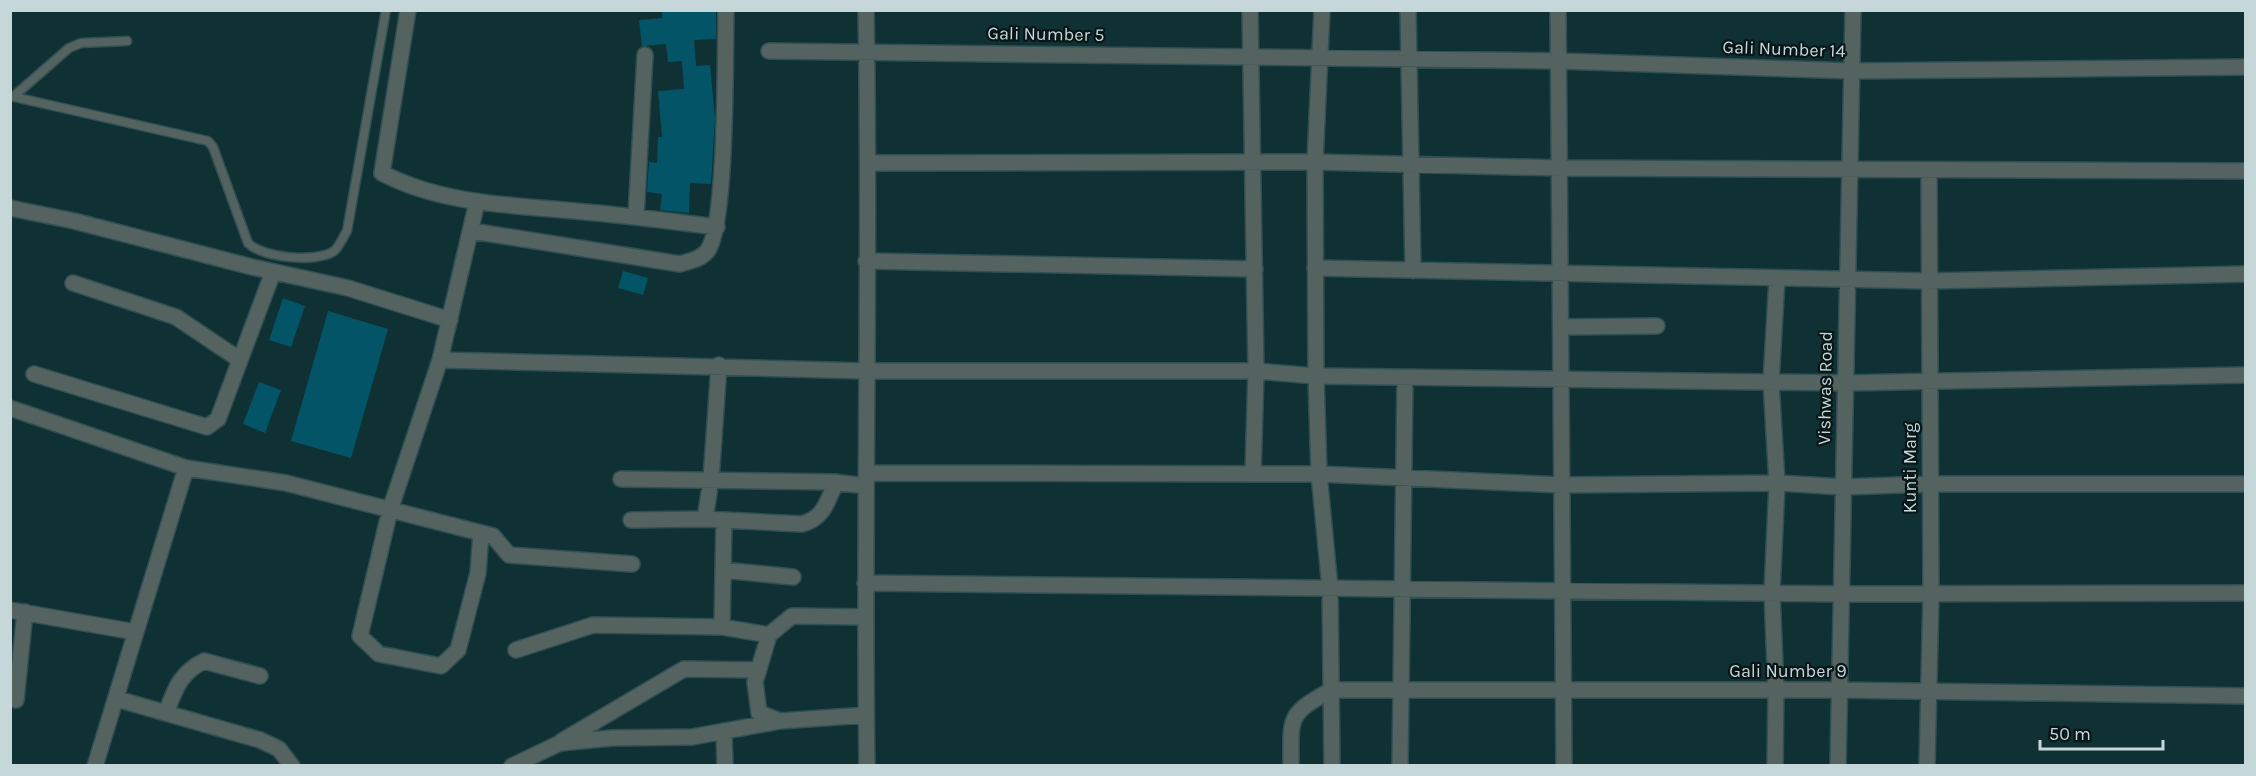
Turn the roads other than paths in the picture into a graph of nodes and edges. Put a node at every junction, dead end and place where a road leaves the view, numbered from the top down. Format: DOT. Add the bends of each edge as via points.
graph roads {
  1 [pos="386,10"];
  2 [pos="408,10"];
  3 [pos="726,10"];
  4 [pos="866,10"];
  5 [pos="1250,10"];
  6 [pos="1322,10"];
  7 [pos="1408,10"];
  8 [pos="1558,10"];
  9 [pos="1853,10"];
  10 [pos="127,41"];
  11 [pos="770,51"];
  12 [pos="866,51"];
  13 [pos="645,56"];
  14 [pos="1252,56"];
  15 [pos="1321,57"];
  16 [pos="1409,58"];
  17 [pos="1559,61"];
  18 [pos="2246,67"];
  19 [pos="1852,71"];
  20 [pos="12,96"];
  21 [pos="1253,162"];
  22 [pos="1315,162"];
  23 [pos="869,163"];
  24 [pos="1412,165"];
  25 [pos="1560,168"];
  26 [pos="1850,170"];
  27 [pos="1929,170"];
  28 [pos="2246,171"];
  29 [pos="477,202"];
  30 [pos="10,208"];
  31 [pos="636,216"];
  32 [pos="717,227"];
  33 [pos="472,231"];
  34 [pos="866,261"];
  35 [pos="1316,268"];
  36 [pos="1255,269"];
  37 [pos="1413,271"];
  38 [pos="273,272"];
  39 [pos="2246,274"];
  40 [pos="1560,275"];
  41 [pos="1777,278"];
  42 [pos="1847,280"];
  43 [pos="1928,281"];
  44 [pos="73,283"];
  45 [pos="450,320"];
  46 [pos="1657,326"];
  47 [pos="1561,327"];
  48 [pos="240,360"];
  49 [pos="440,360"];
  50 [pos="719,365"];
  51 [pos="867,371"];
  52 [pos="1256,371"];
  53 [pos="34,374"];
  54 [pos="2246,375"];
  55 [pos="1316,376"];
  56 [pos="1405,378"];
  57 [pos="1561,380"];
  58 [pos="1929,381"];
  59 [pos="1771,382"];
  60 [pos="1845,383"];
  61 [pos="10,408"];
  62 [pos="186,468"];
  63 [pos="1253,474"];
  64 [pos="1319,474"];
  65 [pos="1404,477"];
  66 [pos="621,479"];
  67 [pos="711,480"];
  68 [pos="866,480"];
  69 [pos="836,482"];
  70 [pos="1777,483"];
  71 [pos="1562,484"];
  72 [pos="1929,484"];
  73 [pos="2246,484"];
  74 [pos="1842,488"];
  75 [pos="390,510"];
  76 [pos="631,519"];
  77 [pos="705,519"];
  78 [pos="724,520"];
  79 [pos="481,533"];
  80 [pos="632,564"];
  81 [pos="723,570"];
  82 [pos="793,577"];
  83 [pos="865,583"];
  84 [pos="1330,588"];
  85 [pos="1401,588"];
  86 [pos="1563,589"];
  87 [pos="1772,592"];
  88 [pos="2246,593"];
  89 [pos="1840,594"];
  90 [pos="1931,594"];
  91 [pos="18,611"];
  92 [pos="865,616"];
  93 [pos="722,627"];
  94 [pos="135,632"];
  95 [pos="769,635"];
  96 [pos="516,650"];
  97 [pos="758,670"];
  98 [pos="260,676"];
  99 [pos="1331,690"];
  100 [pos="1401,690"];
  101 [pos="1564,690"];
  102 [pos="1776,690"];
  103 [pos="1839,690"];
  104 [pos="1926,691"];
  105 [pos="2246,696"];
  106 [pos="117,699"];
  107 [pos="16,700"];
  108 [pos="166,713"];
  109 [pos="866,716"];
  110 [pos="780,721"];
  111 [pos="724,731"];
  112 [pos="554,746"];
  113 [pos="95,765"];
  114 [pos="292,765"];
  115 [pos="512,765"];
  116 [pos="725,765"];
  117 [pos="867,765"];
  118 [pos="1291,765"];
  119 [pos="1332,765"];
  120 [pos="1400,765"];
  121 [pos="1564,765"];
  122 [pos="1775,765"];
  123 [pos="1838,765"];
  124 [pos="1927,765"];
  1 -- 20 [label="lane" via="347,231 335,250 315,258 252,248 208,141"];
  2 -- 29 [label="street" via="382,174 407,187"];
  3 -- 32 [label="street"];
  4 -- 12 [label="street"];
  5 -- 14 [label="street"];
  6 -- 15 [label="street"];
  7 -- 16 [label="street"];
  8 -- 17 [label="street"];
  9 -- 19 [label="street, Vishwas Road"];
  10 -- 20 [label="lane" via="81,43 69,48"];
  11 -- 12 [label="street, Gali Number 5"];
  12 -- 14 [label="street, Gali Number 5"];
  12 -- 23 [label="street"];
  13 -- 31 [label="street"];
  14 -- 15 [label="street, Gali Number 5"];
  14 -- 21 [label="street"];
  15 -- 16 [label="street, Gali Number 14"];
  15 -- 22 [label="street"];
  16 -- 17 [label="street, Gali Number 14"];
  16 -- 24 [label="street"];
  17 -- 19 [label="street, Gali Number 14"];
  17 -- 25 [label="street"];
  18 -- 19 [label="street, Gali Number 14"];
  19 -- 26 [label="street, Vishwas Road"];
  21 -- 22 [label="street"];
  21 -- 23 [label="street"];
  21 -- 36 [label="street"];
  22 -- 24 [label="street"];
  22 -- 35 [label="street"];
  23 -- 34 [label="street"];
  24 -- 25 [label="street"];
  24 -- 37 [label="street"];
  25 -- 26 [label="street"];
  25 -- 40 [label="street"];
  26 -- 27 [label="street"];
  26 -- 42 [label="street, Vishwas Road"];
  27 -- 28 [label="street"];
  27 -- 43 [label="street, Kunti Marg"];
  29 -- 31 [label="street"];
  29 -- 33 [label="street"];
  30 -- 38 [label="street"];
  31 -- 32 [label="street"];
  32 -- 33 [label="street" via="708,250 696,260 680,264"];
  33 -- 45 [label="street"];
  34 -- 36 [label="street"];
  34 -- 51 [label="street"];
  35 -- 37 [label="street"];
  35 -- 55 [label="street"];
  36 -- 52 [label="street"];
  37 -- 40 [label="street"];
  38 -- 45 [label="street" via="348,288"];
  38 -- 48 [label="street"];
  39 -- 43 [label="street"];
  40 -- 41 [label="street"];
  40 -- 47 [label="street"];
  41 -- 42 [label="street"];
  41 -- 59 [label="street"];
  42 -- 43 [label="street"];
  42 -- 60 [label="street, Vishwas Road"];
  43 -- 58 [label="street, Kunti Marg"];
  44 -- 48 [label="street" via="176,317"];
  45 -- 49 [label="street"];
  46 -- 47 [label="street"];
  47 -- 57 [label="street"];
  48 -- 53 [label="street" via="218,419 207,427"];
  49 -- 50 [label="street"];
  49 -- 75 [label="street"];
  50 -- 51 [label="street"];
  50 -- 67 [label="street"];
  51 -- 52 [label="street"];
  51 -- 68 [label="street"];
  52 -- 55 [label="street"];
  52 -- 63 [label="street"];
  54 -- 58 [label="street"];
  55 -- 56 [label="street"];
  55 -- 64 [label="street"];
  56 -- 57 [label="street"];
  56 -- 65 [label="street"];
  57 -- 59 [label="street"];
  57 -- 71 [label="street"];
  58 -- 60 [label="street"];
  58 -- 72 [label="street, Kunti Marg"];
  59 -- 60 [label="street"];
  59 -- 70 [label="street"];
  60 -- 74 [label="street, Vishwas Road"];
  61 -- 62 [label="street"];
  62 -- 75 [label="street" via="286,483"];
  62 -- 94 [label="street"];
  63 -- 64 [label="street"];
  63 -- 68 [label="street"];
  64 -- 65 [label="street"];
  64 -- 84 [label="street"];
  65 -- 71 [label="street"];
  65 -- 85 [label="street"];
  66 -- 67 [label="street"];
  67 -- 69 [label="street"];
  67 -- 77 [label="street"];
  68 -- 69 [label="street"];
  68 -- 83 [label="street"];
  69 -- 78 [label="street" via="822,514 815,520 802,524"];
  70 -- 71 [label="street"];
  70 -- 74 [label="street"];
  70 -- 87 [label="street"];
  71 -- 86 [label="street"];
  72 -- 73 [label="street"];
  72 -- 74 [label="street"];
  72 -- 90 [label="street, Kunti Marg"];
  74 -- 89 [label="street, Vishwas Road"];
  75 -- 79 [label="street"];
  75 -- 79 [label="street" via="360,636 379,654 441,666 458,650 478,573"];
  76 -- 77 [label="street"];
  77 -- 78 [label="street"];
  78 -- 81 [label="street"];
  79 -- 80 [label="street" via="493,536 509,555"];
  81 -- 82 [label="street"];
  81 -- 93 [label="street"];
  83 -- 84 [label="street"];
  83 -- 92 [label="street"];
  84 -- 85 [label="street"];
  84 -- 99 [label="street"];
  85 -- 86 [label="street"];
  85 -- 100 [label="street"];
  86 -- 87 [label="street"];
  86 -- 101 [label="street"];
  87 -- 89 [label="street"];
  87 -- 102 [label="street"];
  88 -- 90 [label="street"];
  89 -- 90 [label="street"];
  89 -- 103 [label="street, Vishwas Road"];
  90 -- 104 [label="street, Kunti Marg"];
  91 -- 94 [label="street"];
  91 -- 107 [label="street"];
  92 -- 95 [label="street" via="792,616"];
  92 -- 109 [label="street"];
  93 -- 95 [label="street"];
  93 -- 96 [label="street" via="593,625"];
  94 -- 106 [label="street"];
  95 -- 97 [label="street"];
  97 -- 110 [label="street" via="755,682 759,713"];
  97 -- 112 [label="street" via="684,669"];
  98 -- 108 [label="street" via="204,661 189,669 177,683"];
  99 -- 100 [label="street, Gali Number 9"];
  99 -- 118 [label="street" via="1300,707 1293,718"];
  99 -- 119 [label="street"];
  100 -- 101 [label="street, Gali Number 9"];
  100 -- 120 [label="street"];
  101 -- 102 [label="street, Gali Number 9"];
  101 -- 121 [label="street"];
  102 -- 103 [label="street, Gali Number 9"];
  102 -- 122 [label="street"];
  103 -- 104 [label="street, Gali Number 9"];
  103 -- 123 [label="street, Vishwas Road"];
  104 -- 105 [label="street, Gali Number 9"];
  104 -- 124 [label="street, Kunti Marg"];
  106 -- 108 [label="street"];
  106 -- 113 [label="street"];
  108 -- 114 [label="street" via="260,740 279,749"];
  109 -- 110 [label="street"];
  109 -- 117 [label="street"];
  110 -- 111 [label="street"];
  111 -- 112 [label="street" via="692,737 612,738"];
  111 -- 116 [label="street"];
  112 -- 115 [label="street"];
}
